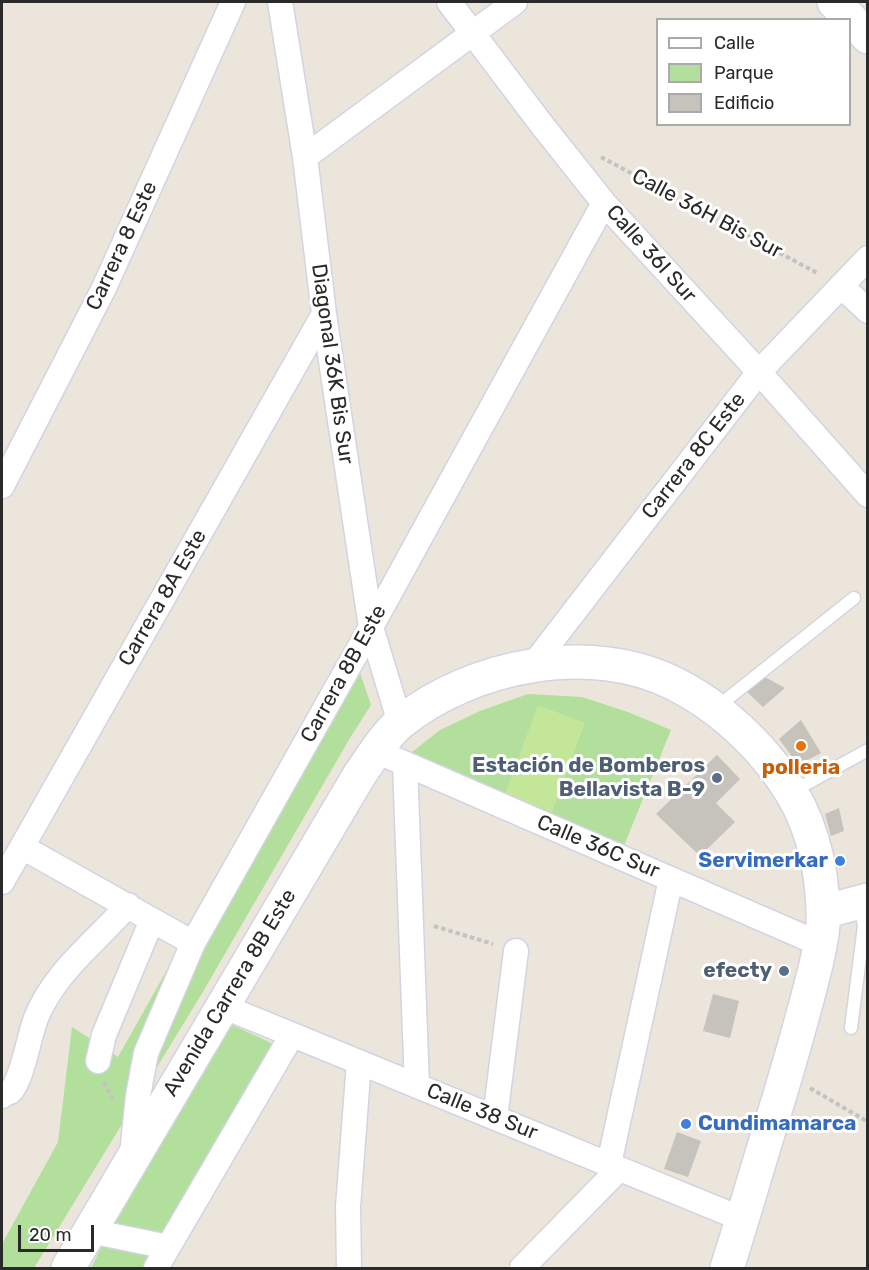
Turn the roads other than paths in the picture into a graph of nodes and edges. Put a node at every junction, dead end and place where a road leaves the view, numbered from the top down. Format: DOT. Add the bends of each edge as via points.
graph roads {
  1 [pos="233,2"];
  2 [pos="280,2"];
  3 [pos="449,2"];
  4 [pos="515,2"];
  5 [pos="834,2"];
  6 [pos="849,18"];
  7 [pos="851,20"];
  8 [pos="473,34"];
  9 [pos="867,37"];
  10 [pos="305,157"];
  11 [pos="603,203"];
  12 [pos="867,258"];
  13 [pos="841,286"];
  14 [pos="867,311"];
  15 [pos="324,314"];
  16 [pos="759,372"];
  17 [pos="2,486"];
  18 [pos="867,495"];
  19 [pos="854,598"];
  20 [pos="370,627"];
  21 [pos="533,665"];
  22 [pos="715,709"];
  23 [pos="400,723"];
  24 [pos="867,750"];
  25 [pos="391,757"];
  26 [pos="792,792"];
  27 [pos="21,847"];
  28 [pos="670,879"];
  29 [pos="2,882"];
  30 [pos="863,901"];
  31 [pos="128,905"];
  32 [pos="153,920"];
  33 [pos="822,928"];
  34 [pos="193,943"];
  35 [pos="516,951"];
  36 [pos="222,1006"];
  37 [pos="851,1028"];
  38 [pos="292,1035"];
  39 [pos="98,1061"];
  40 [pos="359,1062"];
  41 [pos="417,1086"];
  42 [pos="2,1096"];
  43 [pos="495,1118"];
  44 [pos="131,1162"];
  45 [pos="614,1166"];
  46 [pos="742,1219"];
  47 [pos="90,1230"];
  48 [pos="168,1247"];
  49 [pos="726,1266"];
  50 [pos="68,1269"];
  51 [pos="156,1269"];
  52 [pos="349,1269"];
  53 [pos="522,1269"];
  1 -- 17 [label="street, Carrera 8 Este" via="104,288"];
  2 -- 10 [label="street, Diagonal 36K Bis Sur"];
  3 -- 8 [label="street, Calle 36I Sur"];
  4 -- 8 [label="street"];
  5 -- 6 [label="main road"];
  7 -- 9 [label="main road"];
  8 -- 10 [label="street"];
  8 -- 11 [label="street, Calle 36I Sur"];
  10 -- 15 [label="street, Diagonal 36K Bis Sur"];
  11 -- 16 [label="street, Calle 36I Sur"];
  11 -- 20 [label="street, Carrera 8B Este"];
  12 -- 13 [label="street, Carrera 8C Este"];
  13 -- 14 [label="street"];
  13 -- 16 [label="street, Carrera 8C Este"];
  15 -- 20 [label="street, Diagonal 36K Bis Sur"];
  15 -- 27 [label="street, Carrera 8A Este"];
  16 -- 18 [label="street, Calle 36I Sur"];
  16 -- 21 [label="street, Carrera 8C Este"];
  19 -- 22 [label="lane"];
  20 -- 23 [label="street, Diagonal 36K Bis Sur"];
  20 -- 34 [label="street, Carrera 8B Este"];
  21 -- 22 [label="main road, Avenida Carrera 8B Este" via="595,663 637,670 674,683"];
  21 -- 23 [label="main road, Avenida Carrera 8B Este" via="490,674 458,688"];
  22 -- 26 [label="main road, Avenida Carrera 8B Este" via="755,744"];
  23 -- 25 [label="main road, Avenida Carrera 8B Este"];
  24 -- 26 [label="lane"];
  25 -- 28 [label="street, Calle 36C Sur"];
  25 -- 36 [label="main road, Avenida Carrera 8B Este" via="360,774"];
  25 -- 41 [label="street" via="411,920"];
  26 -- 33 [label="main road, Avenida Carrera 8B Este" via="814,843"];
  27 -- 29 [label="street, Carrera 8A Este"];
  27 -- 31 [label="street"];
  28 -- 33 [label="street, Calle 36C Sur"];
  28 -- 45 [label="street"];
  30 -- 33 [label="main road"];
  30 -- 37 [label="lane" via="864,926"];
  31 -- 32 [label="street"];
  31 -- 42 [label="street" via="74,959 51,990 36,1018 18,1078 10,1092"];
  32 -- 34 [label="street"];
  32 -- 39 [label="street" via="104,1035"];
  33 -- 46 [label="main road, Avenida Carrera 8B Este" via="786,1074"];
  34 -- 44 [label="street, Carrera 8B Este" via="146,1053"];
  35 -- 43 [label="street"];
  36 -- 38 [label="street, Calle 38 Sur"];
  36 -- 44 [label="main road, Avenida Carrera 8B Este"];
  38 -- 40 [label="street, Calle 38 Sur"];
  38 -- 48 [label="street"];
  40 -- 41 [label="street, Calle 38 Sur"];
  40 -- 52 [label="street" via="348,1207"];
  41 -- 43 [label="street, Calle 38 Sur"];
  43 -- 45 [label="street, Calle 38 Sur"];
  44 -- 47 [label="main road, Avenida Carrera 8B Este"];
  45 -- 46 [label="street, Calle 38 Sur"];
  45 -- 53 [label="street"];
  46 -- 49 [label="main road, Avenida Carrera 8B Este"];
  47 -- 48 [label="street"];
  47 -- 50 [label="main road, Avenida Carrera 8B Este"];
  48 -- 51 [label="street"];
}
